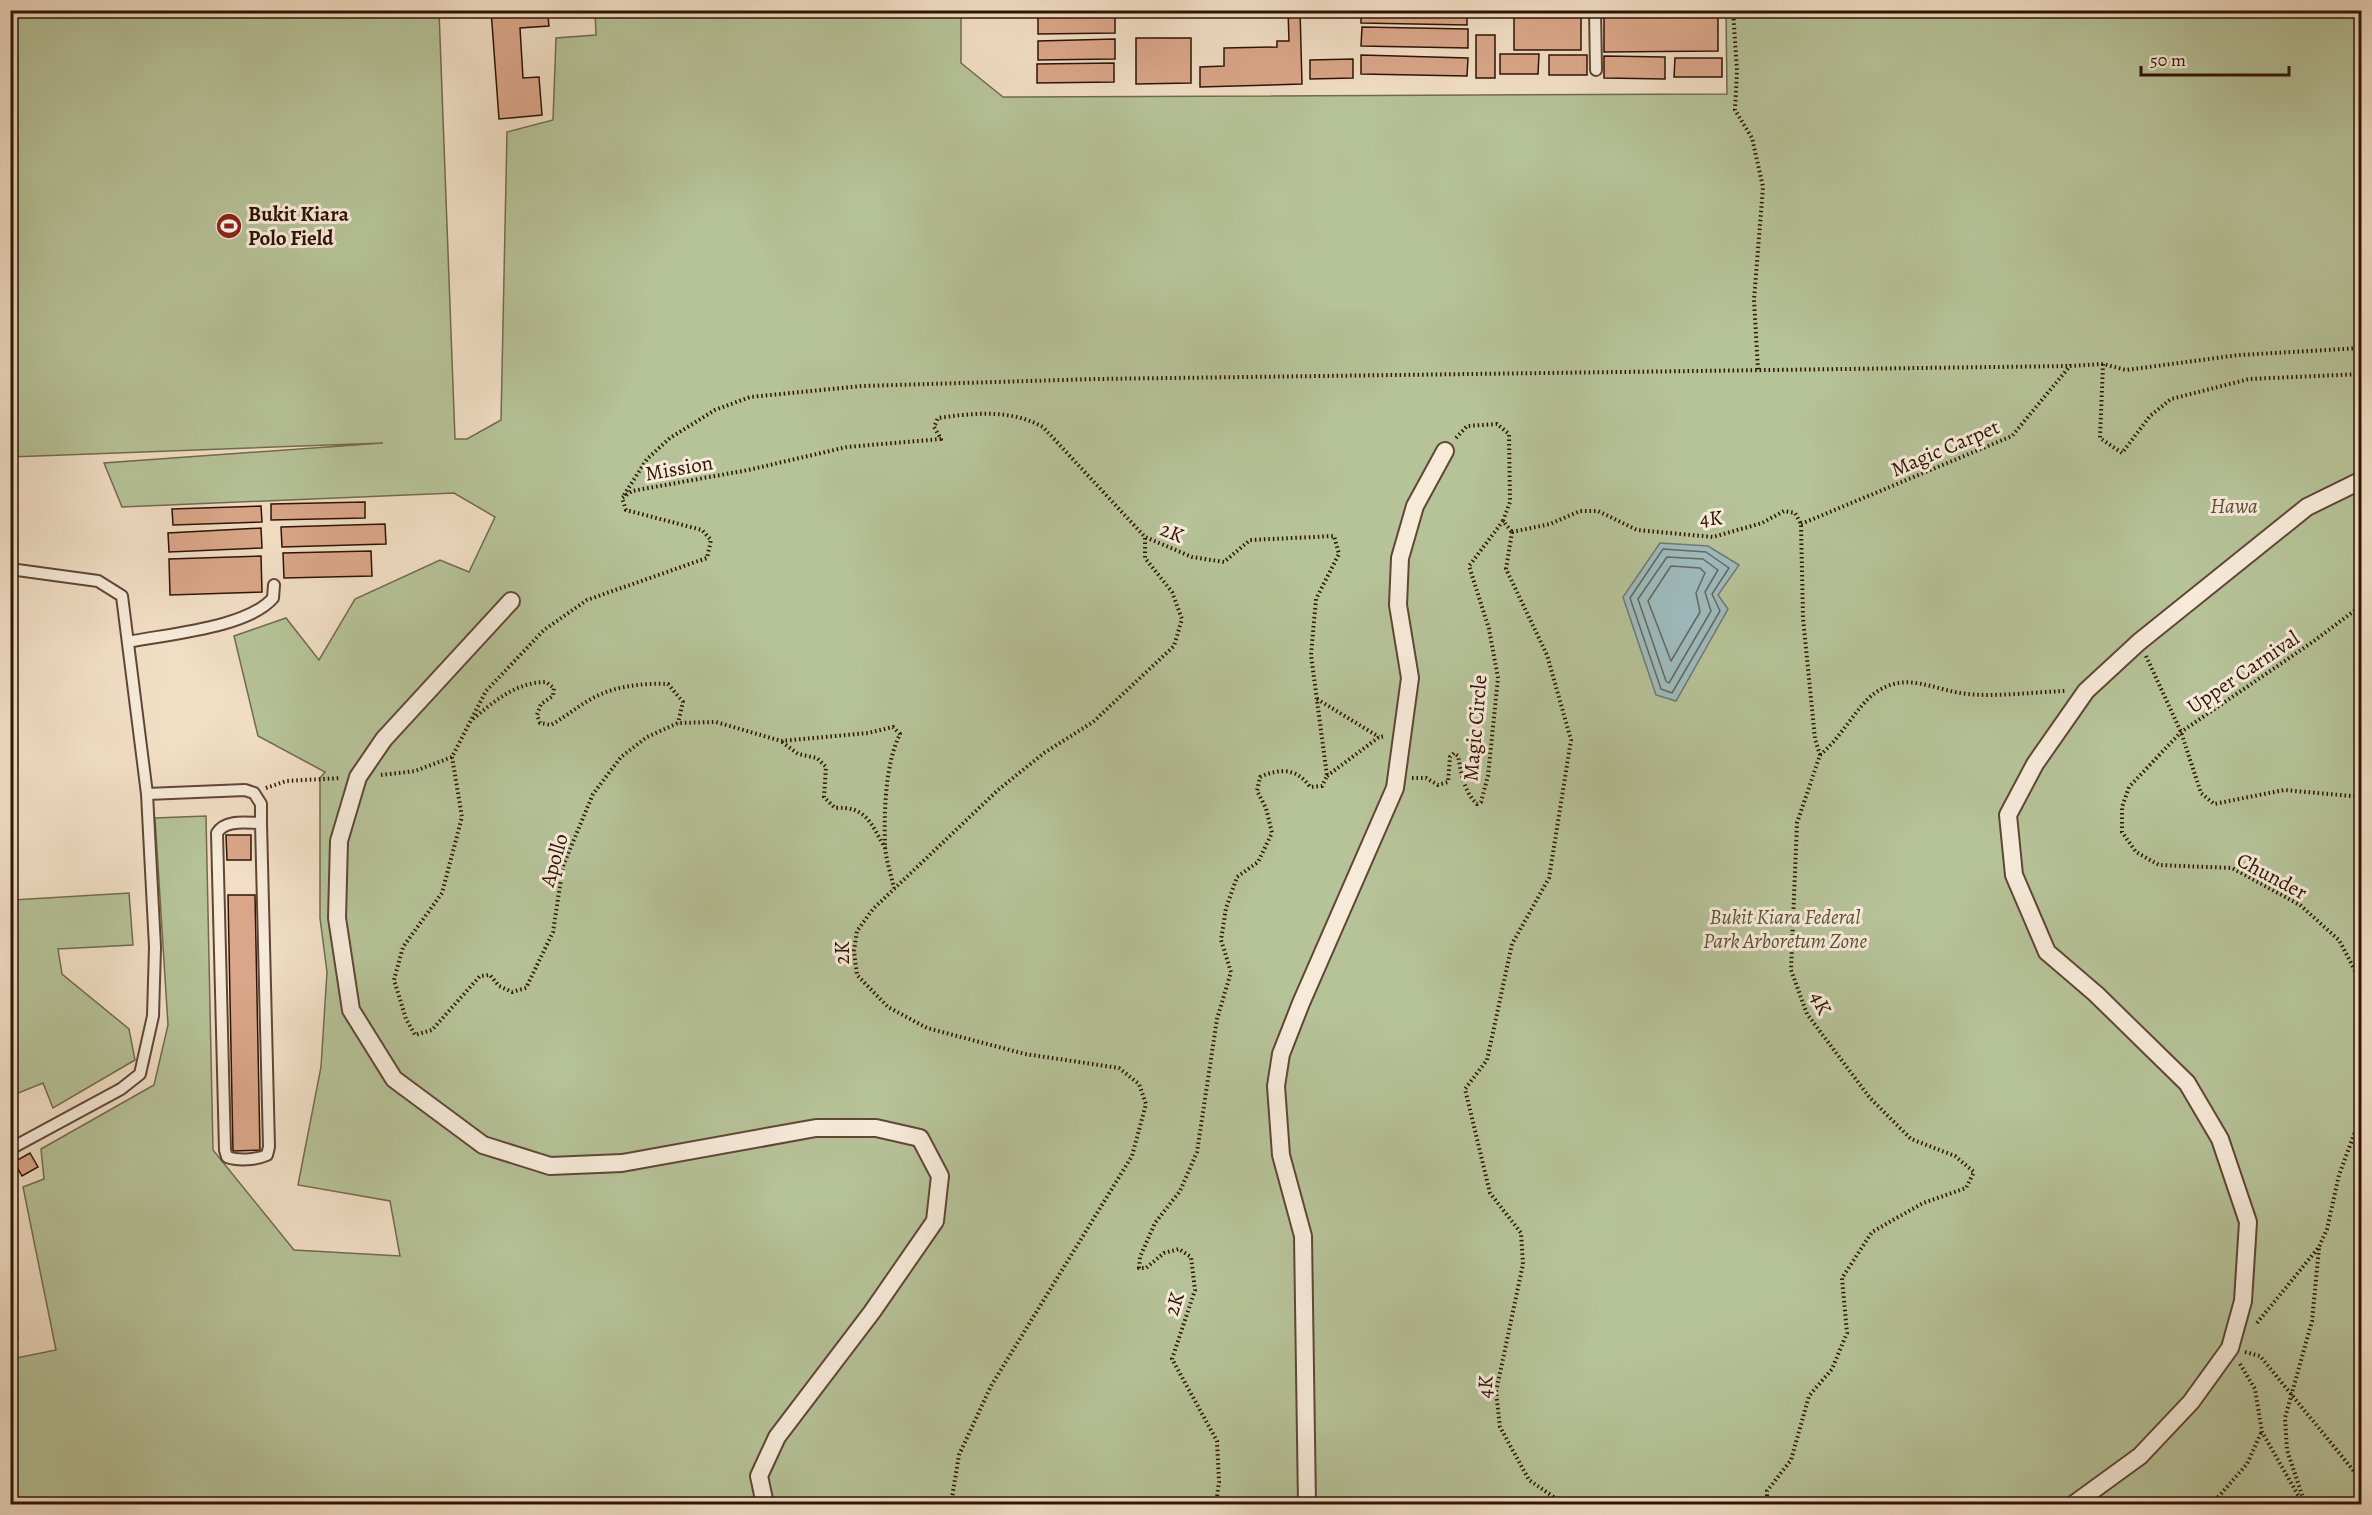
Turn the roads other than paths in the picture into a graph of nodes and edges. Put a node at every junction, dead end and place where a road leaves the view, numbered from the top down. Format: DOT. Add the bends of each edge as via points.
graph roads {
  1 [pos="1595,10"];
  2 [pos="1596,70"];
  3 [pos="1445,451"];
  4 [pos="2361,480"];
  5 [pos="10,569"];
  6 [pos="274,585"];
  7 [pos="511,601"];
  8 [pos="128,642"];
  9 [pos="147,794"];
  10 [pos="261,823"];
  11 [pos="10,1149"];
  12 [pos="765,1504"];
  13 [pos="1307,1504"];
  14 [pos="2074,1504"];
  1 -- 2 [label="lane"];
  3 -- 13 [label="street" via="1415,506 1400,558 1398,605 1410,678 1395,788 1301,1003 1281,1054 1276,1086 1281,1155 1303,1236"];
  4 -- 14 [label="street" via="2307,507 2139,642 2086,691 2035,764 2008,815 2014,875 2047,952 2187,1083 2220,1139 2248,1222 2243,1301 2230,1348 2191,1402 2140,1456"];
  5 -- 8 [label="lane" via="98,580 122,596"];
  6 -- 8 [label="lane" via="273,598 251,614"];
  7 -- 12 [label="street" via="384,739 358,777 339,841 337,918 351,1010 394,1079 483,1145 550,1166 622,1163 816,1128 876,1128 920,1138 940,1176 935,1221 777,1437 759,1476"];
  8 -- 9 [label="lane"];
  9 -- 10 [label="lane" via="245,790 254,793 261,804"];
  9 -- 11 [label="lane" via="153,1016 140,1074 121,1089"];
  10 -- 10 [label="lane" via="269,1147 267,1155 260,1158 233,1159 227,1157 225,1150 217,833 228,823"];
}
